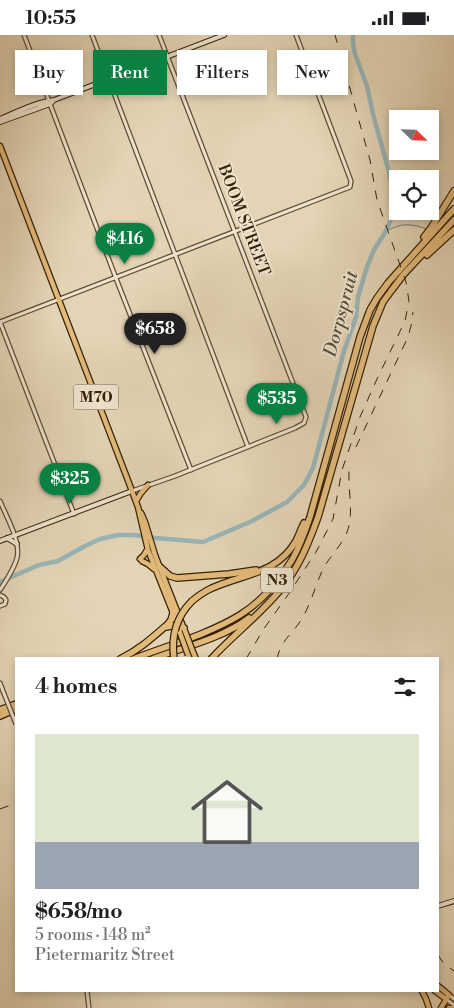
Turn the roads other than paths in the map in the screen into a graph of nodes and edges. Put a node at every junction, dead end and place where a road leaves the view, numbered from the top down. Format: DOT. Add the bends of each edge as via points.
graph roads {
  1 [pos="24,35"];
  2 [pos="92,35"];
  3 [pos="159,35"];
  4 [pos="224,35"];
  5 [pos="296,35"];
  6 [pos="98,50"];
  7 [pos="168,57"];
  8 [pos="93,85"];
  9 [pos="115,95"];
  10 [pos="51,102"];
  11 [pos="0,121"];
  12 [pos="0,146"];
  13 [pos="0,152"];
  14 [pos="454,191"];
  15 [pos="454,209"];
  16 [pos="454,220"];
  17 [pos="432,230"];
  18 [pos="454,230"];
  19 [pos="236,232"];
  20 [pos="444,235"];
  21 [pos="175,255"];
  22 [pos="116,278"];
  23 [pos="59,301"];
  24 [pos="0,322"];
  25 [pos="335,426"];
  26 [pos="248,447"];
  27 [pos="191,470"];
  28 [pos="148,485"];
  29 [pos="132,491"];
  30 [pos="0,501"];
  31 [pos="136,501"];
  32 [pos="138,507"];
  33 [pos="74,514"];
  34 [pos="302,527"];
  35 [pos="20,533"];
  36 [pos="14,535"];
  37 [pos="7,539"];
  38 [pos="0,541"];
  39 [pos="17,543"];
  40 [pos="147,546"];
  41 [pos="158,568"];
  42 [pos="294,571"];
  43 [pos="2,587"];
  44 [pos="2,596"];
  45 [pos="0,607"];
  46 [pos="173,613"];
  47 [pos="177,625"];
  48 [pos="160,631"];
  49 [pos="183,631"];
  50 [pos="124,657"];
  51 [pos="138,657"];
  52 [pos="158,657"];
  53 [pos="174,657"];
  54 [pos="189,657"];
  55 [pos="195,657"];
  56 [pos="212,657"];
  57 [pos="0,683"];
  58 [pos="15,704"];
  59 [pos="15,709"];
  60 [pos="0,710"];
  61 [pos="0,716"];
  62 [pos="15,721"];
  63 [pos="454,901"];
  64 [pos="439,907"];
  65 [pos="439,987"];
  66 [pos="86,992"];
  67 [pos="422,992"];
  68 [pos="437,992"];
  69 [pos="448,997"];
  70 [pos="454,999"];
  71 [pos="454,1007"];
  72 [pos="89,1008"];
  73 [pos="428,1008"];
  74 [pos="441,1008"];
  75 [pos="449,1008"];
  1 -- 10 [label="street"];
  2 -- 6 [label="street"];
  3 -- 7 [label="street, BOOM STREET"];
  4 -- 7 [label="main road"];
  5 -- 19 [label="street" via="351,186"];
  7 -- 19 [label="street, BOOM STREET"];
  8 -- 10 [label="main road"];
  9 -- 21 [label="street"];
  10 -- 11 [label="main road" via="29,107"];
  10 -- 22 [label="street"];
  12 -- 23 [label="main road, M70"];
  13 -- 23 [label="main road, M70"];
  14 -- 17 [label="highway"];
  15 -- 17 [label="highway"];
  16 -- 20 [label="highway"];
  17 -- 25 [label="highway, N3" via="377,298 364,323"];
  18 -- 20 [label="highway"];
  19 -- 21 [label="street"];
  19 -- 26 [label="street, BOOM STREET" via="305,414 302,425"];
  20 -- 42 [label="highway, N3" via="394,291 373,326 318,517"];
  21 -- 22 [label="street"];
  21 -- 26 [label="street"];
  22 -- 23 [label="street"];
  22 -- 27 [label="street"];
  23 -- 24 [label="street"];
  23 -- 29 [label="main road, M70"];
  24 -- 33 [label="street"];
  25 -- 34 [label="highway"];
  25 -- 51 [label="highway, N3" via="301,541 271,589 242,614"];
  26 -- 27 [label="street"];
  27 -- 28 [label="street"];
  28 -- 29 [label="street"];
  28 -- 31 [label="main road"];
  29 -- 31 [label="main road, M70"];
  29 -- 33 [label="main road"];
  30 -- 36 [label="street"];
  31 -- 32 [label="main road, M70"];
  32 -- 40 [label="main road, M70"];
  32 -- 41 [label="main road, M70"];
  33 -- 35 [label="main road"];
  34 -- 41 [label="highway" via="281,555 254,570 177,578"];
  34 -- 53 [label="highway, bridge" via="296,541 276,563 207,590 192,601 183,611 175,629"];
  35 -- 36 [label="main road"];
  35 -- 39 [label="main road"];
  36 -- 37 [label="main road"];
  36 -- 39 [label="street"];
  37 -- 38 [label="main road"];
  37 -- 39 [label="main road"];
  39 -- 43 [label="street" via="17,556"];
  40 -- 41 [label="main road, M70"];
  40 -- 41 [label="main road" via="141,560"];
  41 -- 46 [label="main road, M70"];
  41 -- 49 [label="main road, M70" via="180,616"];
  42 -- 52 [label="highway, N3" via="261,608 233,628"];
  42 -- 56 [label="highway" via="263,609"];
  43 -- 44 [label="street"];
  44 -- 45 [label="street" via="6,600"];
  46 -- 47 [label="main road, M70"];
  46 -- 48 [label="highway" via="170,622"];
  47 -- 48 [label="highway"];
  47 -- 49 [label="highway"];
  48 -- 50 [label="highway"];
  49 -- 54 [label="main road, M70, bridge"];
  49 -- 55 [label="main road, bridge"];
  57 -- 62 [label="street, bridge"];
  58 -- 60 [label="highway"];
  59 -- 61 [label="highway"];
  63 -- 64 [label="main road"];
  65 -- 69 [label="main road"];
  66 -- 72 [label="street"];
  67 -- 73 [label="main road"];
  68 -- 69 [label="main road"];
  69 -- 70 [label="street"];
  69 -- 71 [label="street"];
  69 -- 74 [label="main road"];
  71 -- 75 [label="main road"];
}
